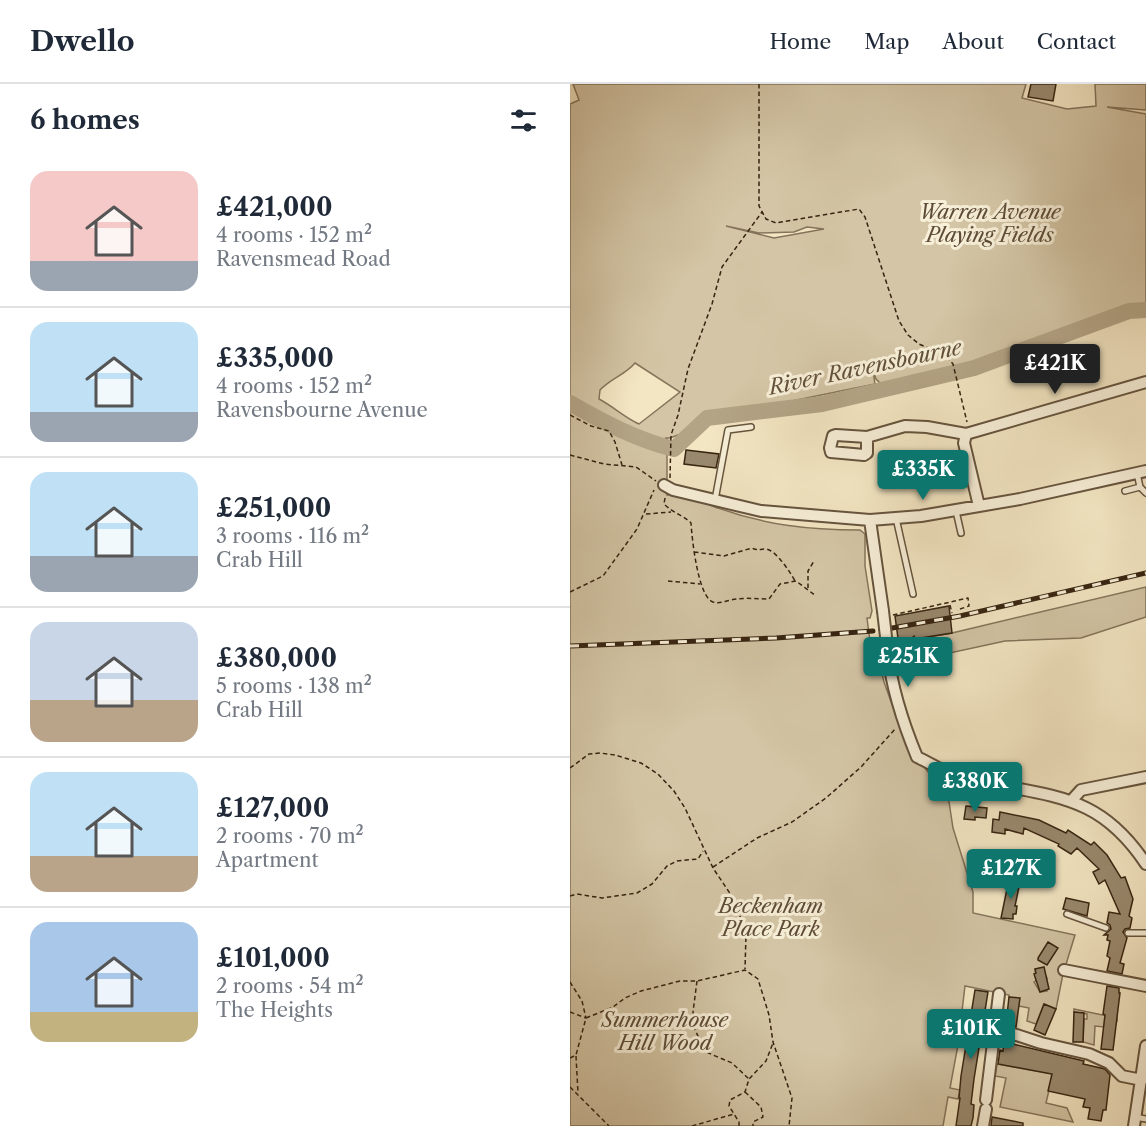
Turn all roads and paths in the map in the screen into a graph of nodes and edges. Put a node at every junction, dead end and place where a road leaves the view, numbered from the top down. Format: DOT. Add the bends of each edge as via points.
graph roads {
  1 [pos="759,84"];
  2 [pos="762,212"];
  3 [pos="1146,382"];
  4 [pos="570,415"];
  5 [pos="751,427"];
  6 [pos="968,433"];
  7 [pos="867,437"];
  8 [pos="570,455"];
  9 [pos="623,466"];
  10 [pos="1141,472"];
  11 [pos="1140,487"];
  12 [pos="664,489"];
  13 [pos="1125,491"];
  14 [pos="1146,493"];
  15 [pos="715,500"];
  16 [pos="979,506"];
  17 [pos="956,510"];
  18 [pos="672,512"];
  19 [pos="644,514"];
  20 [pos="896,518"];
  21 [pos="870,520"];
  22 [pos="961,533"];
  23 [pos="694,552"];
  24 [pos="814,561"];
  25 [pos="668,581"];
  26 [pos="796,581"];
  27 [pos="700,584"];
  28 [pos="808,589"];
  29 [pos="570,592"];
  30 [pos="913,594"];
  31 [pos="816,596"];
  32 [pos="950,603"];
  33 [pos="957,610"];
  34 [pos="952,613"];
  35 [pos="884,614"];
  36 [pos="916,633"];
  37 [pos="889,649"];
  38 [pos="897,727"];
  39 [pos="570,768"];
  40 [pos="1146,777"];
  41 [pos="1072,801"];
  42 [pos="704,850"];
  43 [pos="1146,864"];
  44 [pos="713,868"];
  45 [pos="570,896"];
  46 [pos="1067,914"];
  47 [pos="1106,928"];
  48 [pos="1128,933"];
  49 [pos="1146,933"];
  50 [pos="745,970"];
  51 [pos="1064,970"];
  52 [pos="697,981"];
  53 [pos="570,982"];
  54 [pos="1146,986"];
  55 [pos="999,994"];
  56 [pos="570,1012"];
  57 [pos="586,1018"];
  58 [pos="995,1028"];
  59 [pos="773,1042"];
  60 [pos="1146,1046"];
  61 [pos="576,1055"];
  62 [pos="570,1058"];
  63 [pos="1144,1076"];
  64 [pos="749,1079"];
  65 [pos="570,1087"];
  66 [pos="745,1092"];
  67 [pos="578,1093"];
  68 [pos="734,1114"];
  69 [pos="1138,1121"];
  70 [pos="609,1126"];
  71 [pos="692,1126"];
  72 [pos="739,1126"];
  73 [pos="753,1126"];
  74 [pos="789,1126"];
  75 [pos="983,1126"];
  1 -- 2 [label="path"];
  2 -- 6 [label="path" via="766,219 776,223 859,209 899,321 919,344 945,355 953,364"];
  2 -- 12 [label="path" via="722,267 688,369 671,435 670,481"];
  3 -- 6 [label="street"];
  4 -- 9 [label="path" via="609,431"];
  5 -- 15 [label="lane" via="728,430"];
  6 -- 7 [label="street" via="905,426"];
  6 -- 16 [label="street" via="964,443"];
  8 -- 9 [label="path"];
  9 -- 12 [label="path" via="636,467"];
  10 -- 11 [label="lane"];
  10 -- 16 [label="street"];
  11 -- 13 [label="lane"];
  11 -- 14 [label="lane"];
  12 -- 15 [label="street"];
  12 -- 18 [label="path" via="664,504"];
  12 -- 19 [label="path"];
  15 -- 21 [label="street" via="761,511"];
  16 -- 17 [label="street"];
  17 -- 20 [label="street"];
  17 -- 22 [label="lane"];
  18 -- 19 [label="path"];
  18 -- 23 [label="path" via="691,523"];
  19 -- 29 [label="path" via="603,576"];
  20 -- 21 [label="street"];
  20 -- 30 [label="lane"];
  21 -- 35 [label="street"];
  23 -- 26 [label="path" via="724,556 752,548 766,549 786,565"];
  23 -- 27 [label="path"];
  24 -- 28 [label="path" via="808,572"];
  25 -- 27 [label="path"];
  26 -- 27 [label="path" via="780,584 769,599 720,603 706,598"];
  26 -- 28 [label="path"];
  28 -- 31 [label="path"];
  32 -- 33 [label="path" via="968,598 969,606"];
  32 -- 34 [label="path"];
  32 -- 35 [label="path"];
  35 -- 37 [label="street, bridge"];
  36 -- 37 [label="path"];
  37 -- 41 [label="street" via="895,694 917,757 963,779"];
  38 -- 44 [label="path" via="861,767 825,798"];
  39 -- 42 [label="path" via="589,754 600,753 641,763 674,791"];
  40 -- 41 [label="street" via="1082,790"];
  41 -- 43 [label="street" via="1097,812 1115,827"];
  42 -- 44 [label="path"];
  42 -- 45 [label="path" via="698,859 667,866 652,884 637,893 602,898"];
  44 -- 50 [label="path" via="735,901 746,935"];
  46 -- 47 [label="lane"];
  48 -- 49 [label="lane"];
  50 -- 52 [label="path"];
  50 -- 59 [label="path" via="758,979"];
  51 -- 54 [label="street"];
  52 -- 57 [label="path" via="641,991"];
  52 -- 64 [label="path" via="695,1029 706,1052 732,1063"];
  53 -- 57 [label="path" via="582,1001"];
  55 -- 58 [label="street"];
  56 -- 57 [label="path"];
  57 -- 61 [label="path"];
  58 -- 63 [label="street" via="1089,1054 1109,1063 1122,1076"];
  58 -- 75 [label="street" via="993,1085"];
  59 -- 64 [label="path" via="766,1061"];
  59 -- 74 [label="path" via="792,1098"];
  60 -- 63 [label="street"];
  61 -- 62 [label="path"];
  61 -- 67 [label="path"];
  63 -- 69 [label="street"];
  64 -- 66 [label="path"];
  65 -- 67 [label="path"];
  66 -- 68 [label="path" via="730,1100"];
  66 -- 73 [label="path" via="761,1107 763,1117"];
  67 -- 70 [label="path"];
  68 -- 71 [label="path"];
  68 -- 72 [label="path"];
}
